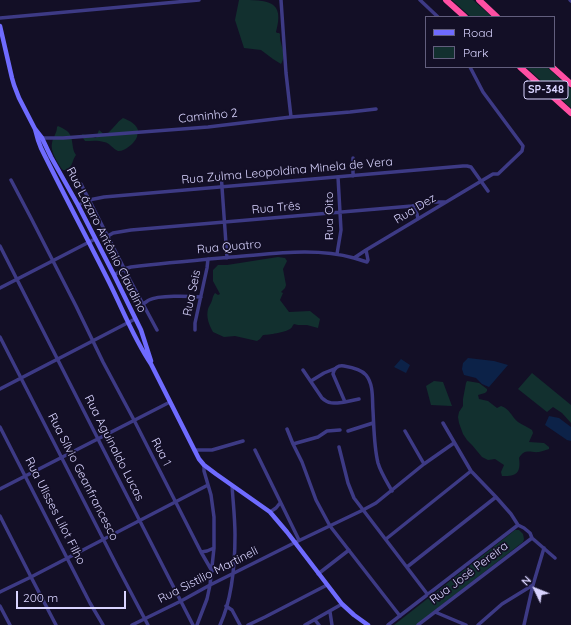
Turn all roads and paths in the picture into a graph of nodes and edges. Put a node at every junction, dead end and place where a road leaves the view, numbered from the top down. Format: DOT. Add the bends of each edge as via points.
graph roads {
  1 [pos="199,0"];
  2 [pos="281,0"];
  3 [pos="420,0"];
  4 [pos="446,0"];
  5 [pos="479,0"];
  6 [pos="437,16"];
  7 [pos="464,16"];
  8 [pos="496,16"];
  9 [pos="0,18"];
  10 [pos="0,26"];
  11 [pos="471,68"];
  12 [pos="521,68"];
  13 [pos="553,68"];
  14 [pos="571,84"];
  15 [pos="376,109"];
  16 [pos="571,113"];
  17 [pos="291,117"];
  18 [pos="35,129"];
  19 [pos="42,138"];
  20 [pos="353,158"];
  21 [pos="221,173"];
  22 [pos="353,176"];
  23 [pos="338,177"];
  24 [pos="11,180"];
  25 [pos="481,181"];
  26 [pos="81,184"];
  27 [pos="222,187"];
  28 [pos="488,191"];
  29 [pos="89,200"];
  30 [pos="446,202"];
  31 [pos="427,203"];
  32 [pos="78,205"];
  33 [pos="412,206"];
  34 [pos="432,211"];
  35 [pos="341,212"];
  36 [pos="418,219"];
  37 [pos="225,223"];
  38 [pos="108,236"];
  39 [pos="95,239"];
  40 [pos="88,243"];
  41 [pos="0,246"];
  42 [pos="366,250"];
  43 [pos="337,254"];
  44 [pos="228,258"];
  45 [pos="354,258"];
  46 [pos="208,259"];
  47 [pos="53,261"];
  48 [pos="124,269"];
  49 [pos="114,275"];
  50 [pos="16,280"];
  51 [pos="0,288"];
  52 [pos="201,297"];
  53 [pos="143,304"];
  54 [pos="135,319"];
  55 [pos="129,323"];
  56 [pos="157,330"];
  57 [pos="194,330"];
  58 [pos="0,337"];
  59 [pos="93,341"];
  60 [pos="58,360"];
  61 [pos="151,364"];
  62 [pos="334,369"];
  63 [pos="304,370"];
  64 [pos="21,378"];
  65 [pos="311,381"];
  66 [pos="0,389"];
  67 [pos="359,399"];
  68 [pos="170,402"];
  69 [pos="345,402"];
  70 [pos="134,420"];
  71 [pos="444,423"];
  72 [pos="373,424"];
  73 [pos="0,428"];
  74 [pos="287,429"];
  75 [pos="340,430"];
  76 [pos="348,431"];
  77 [pos="405,431"];
  78 [pos="98,439"];
  79 [pos="243,441"];
  80 [pos="454,443"];
  81 [pos="293,444"];
  82 [pos="339,447"];
  83 [pos="194,450"];
  84 [pos="255,450"];
  85 [pos="61,458"];
  86 [pos="424,464"];
  87 [pos="204,465"];
  88 [pos="471,471"];
  89 [pos="25,476"];
  90 [pos="208,485"];
  91 [pos="232,485"];
  92 [pos="0,489"];
  93 [pos="392,491"];
  94 [pos="496,497"];
  95 [pos="175,502"];
  96 [pos="280,503"];
  97 [pos="364,510"];
  98 [pos="270,512"];
  99 [pos="0,516"];
  100 [pos="139,520"];
  101 [pos="518,525"];
  102 [pos="330,526"];
  103 [pos="532,538"];
  104 [pos="103,539"];
  105 [pos="386,540"];
  106 [pos="296,541"];
  107 [pos="214,548"];
  108 [pos="544,548"];
  109 [pos="349,550"];
  110 [pos="201,552"];
  111 [pos="68,557"];
  112 [pos="555,558"];
  113 [pos="407,568"];
  114 [pos="212,571"];
  115 [pos="233,573"];
  116 [pos="318,574"];
  117 [pos="31,577"];
  118 [pos="210,584"];
  119 [pos="327,585"];
  120 [pos="533,585"];
  121 [pos="0,592"];
  122 [pos="428,595"];
  123 [pos="181,600"];
  124 [pos="342,604"];
  125 [pos="0,606"];
  126 [pos="226,606"];
  127 [pos="330,612"];
  128 [pos="435,612"];
  129 [pos="400,616"];
  130 [pos="145,618"];
  131 [pos="315,620"];
  132 [pos="10,625"];
  133 [pos="56,625"];
  134 [pos="103,625"];
  135 [pos="132,625"];
  136 [pos="148,625"];
  137 [pos="193,625"];
  138 [pos="196,625"];
  139 [pos="220,625"];
  140 [pos="240,625"];
  141 [pos="248,625"];
  142 [pos="305,625"];
  143 [pos="319,625"];
  144 [pos="332,625"];
  145 [pos="368,625"];
  146 [pos="388,625"];
  147 [pos="418,625"];
  148 [pos="466,625"];
  149 [pos="478,625"];
  150 [pos="524,625"];
  1 -- 9 [label="street"];
  2 -- 17 [label="street"];
  3 -- 6 [label="street"];
  4 -- 7 [label="highway"];
  5 -- 8 [label="highway"];
  10 -- 18 [label="main road, Rua Lázaro Antônio Claudino" via="14,86"];
  11 -- 25 [label="street, Rua Dez" via="483,92 523,146 520,153 498,174"];
  12 -- 16 [label="highway, SP-348"];
  13 -- 14 [label="highway, SP-348"];
  15 -- 17 [label="street, Caminho 2"];
  17 -- 19 [label="street, Caminho 2" via="208,128"];
  18 -- 19 [label="main road, Rua Lázaro Antônio Claudino"];
  18 -- 40 [label="main road, Rua Lázaro Antônio Claudino" via="41,148"];
  19 -- 32 [label="main road, Rua Lázaro Antônio Claudino"];
  20 -- 22 [label="street"];
  21 -- 27 [label="street"];
  22 -- 23 [label="street, Rua Zulma Leopoldina Minela de Vera"];
  22 -- 25 [label="street, Rua Zulma Leopoldina Minela de Vera" via="467,166 471,167"];
  23 -- 27 [label="street, Rua Zulma Leopoldina Minela de Vera"];
  23 -- 35 [label="street, Rua Oito"];
  24 -- 47 [label="street, Rua 1"];
  25 -- 28 [label="street, Rua Zulma Leopoldina Minela de Vera"];
  25 -- 30 [label="street, Rua Dez"];
  26 -- 29 [label="street"];
  27 -- 29 [label="street, Rua Zulma Leopoldina Minela de Vera"];
  27 -- 37 [label="street"];
  29 -- 32 [label="street, Rua Zulma Leopoldina Minela de Vera"];
  29 -- 38 [label="street"];
  30 -- 31 [label="street, Rua Três"];
  30 -- 34 [label="street, Rua Dez"];
  31 -- 33 [label="street, Rua Três"];
  31 -- 34 [label="street"];
  32 -- 39 [label="main road, Rua Lázaro Antônio Claudino"];
  33 -- 35 [label="street, Rua Três"];
  33 -- 36 [label="street"];
  34 -- 36 [label="street, Rua Dez"];
  35 -- 37 [label="street, Rua Três"];
  35 -- 43 [label="street, Rua Oito"];
  36 -- 42 [label="street, Rua Dez"];
  37 -- 38 [label="street, Rua Três" via="131,230"];
  37 -- 44 [label="street"];
  38 -- 48 [label="street"];
  39 -- 40 [label="street"];
  39 -- 49 [label="main road, Rua Lázaro Antônio Claudino"];
  40 -- 47 [label="street"];
  40 -- 55 [label="main road, Rua Lázaro Antônio Claudino"];
  41 -- 50 [label="street, Rua Aguinaldo Lucas"];
  42 -- 45 [label="street, Rua Dez"];
  42 -- 45 [label="street" via="367,262"];
  43 -- 44 [label="street, Rua Quatro" via="294,252"];
  43 -- 45 [label="street, Rua Quatro"];
  44 -- 46 [label="street, Rua Quatro"];
  46 -- 48 [label="street, Rua Quatro"];
  46 -- 52 [label="street, Rua Seis"];
  47 -- 50 [label="street"];
  47 -- 59 [label="street, Rua 1"];
  48 -- 49 [label="street, Rua Quatro"];
  48 -- 53 [label="street"];
  49 -- 54 [label="main road, Rua Lázaro Antônio Claudino"];
  50 -- 51 [label="street"];
  50 -- 60 [label="street, Rua Aguinaldo Lucas"];
  52 -- 53 [label="street" via="155,298"];
  52 -- 57 [label="street, Rua Seis"];
  53 -- 56 [label="street"];
  54 -- 55 [label="street"];
  54 -- 61 [label="main road, Rua Lázaro Antônio Claudino"];
  55 -- 59 [label="street"];
  55 -- 61 [label="main road, Rua Lázaro Antônio Claudino"];
  58 -- 64 [label="street, Rua Sílvio Geanfrancesco"];
  59 -- 60 [label="street"];
  59 -- 70 [label="street, Rua 1"];
  60 -- 64 [label="street"];
  60 -- 78 [label="street, Rua Aguinaldo Lucas"];
  61 -- 68 [label="main road, Rua Lázaro Antônio Claudino"];
  62 -- 65 [label="street"];
  62 -- 69 [label="street" via="333,374"];
  62 -- 72 [label="street" via="344,366 364,372 367,376 372,392"];
  63 -- 65 [label="street"];
  64 -- 66 [label="street"];
  64 -- 85 [label="street, Rua Sílvio Geanfrancesco"];
  65 -- 69 [label="street" via="325,401"];
  67 -- 69 [label="street"];
  68 -- 70 [label="street"];
  68 -- 83 [label="main road, Rua Lázaro Antônio Claudino"];
  70 -- 78 [label="street"];
  70 -- 95 [label="street, Rua 1"];
  71 -- 80 [label="street"];
  72 -- 76 [label="street"];
  72 -- 93 [label="street" via="378,463"];
  73 -- 89 [label="street, Rua Ulisses Lilot Filho"];
  74 -- 81 [label="street"];
  75 -- 81 [label="street" via="327,431 318,437"];
  77 -- 86 [label="street"];
  78 -- 85 [label="street"];
  78 -- 100 [label="street, Rua Aguinaldo Lucas"];
  79 -- 83 [label="street" via="212,450"];
  80 -- 86 [label="street, Rua Sistilio Martineli"];
  80 -- 88 [label="street"];
  81 -- 102 [label="street" via="316,500"];
  82 -- 97 [label="street" via="348,484 354,498"];
  83 -- 87 [label="main road, Rua Lázaro Antônio Claudino"];
  84 -- 96 [label="street"];
  85 -- 89 [label="street"];
  85 -- 104 [label="street, Rua Sílvio Geanfrancesco"];
  86 -- 93 [label="street, Rua Sistilio Martineli"];
  87 -- 90 [label="street"];
  87 -- 91 [label="main road, Rua Lázaro Antônio Claudino"];
  88 -- 94 [label="street"];
  88 -- 105 [label="street"];
  89 -- 92 [label="street"];
  89 -- 111 [label="street, Rua Ulisses Lilot Filho"];
  90 -- 95 [label="street"];
  90 -- 107 [label="street" via="214,517"];
  91 -- 98 [label="main road, Rua Lázaro Antônio Claudino"];
  91 -- 115 [label="street" via="235,535"];
  93 -- 97 [label="street, Rua Sistilio Martineli"];
  94 -- 101 [label="street"];
  94 -- 113 [label="street"];
  95 -- 100 [label="street"];
  95 -- 110 [label="street, Rua 1"];
  96 -- 98 [label="street"];
  96 -- 106 [label="street"];
  97 -- 102 [label="street, Rua Sistilio Martineli"];
  97 -- 105 [label="street"];
  98 -- 106 [label="main road, Rua Lázaro Antônio Claudino"];
  99 -- 117 [label="street"];
  100 -- 104 [label="street"];
  100 -- 123 [label="street, Rua Aguinaldo Lucas"];
  101 -- 103 [label="street"];
  101 -- 122 [label="street"];
  102 -- 106 [label="street, Rua Sistilio Martineli"];
  102 -- 109 [label="street"];
  103 -- 108 [label="street"];
  103 -- 128 [label="street, Rua José Pereira"];
  104 -- 111 [label="street"];
  104 -- 130 [label="street, Rua Sílvio Geanfrancesco"];
  105 -- 113 [label="street"];
  106 -- 115 [label="street, Rua Sistilio Martineli"];
  106 -- 116 [label="main road, Rua Lázaro Antônio Claudino"];
  107 -- 110 [label="street"];
  107 -- 114 [label="street"];
  108 -- 112 [label="street"];
  108 -- 120 [label="street"];
  109 -- 116 [label="street"];
  109 -- 129 [label="street"];
  110 -- 114 [label="street, Rua 1"];
  111 -- 117 [label="street"];
  111 -- 134 [label="street, Rua Ulisses Lilot Filho"];
  113 -- 122 [label="street"];
  114 -- 118 [label="street"];
  115 -- 118 [label="street, Rua Sistilio Martineli"];
  115 -- 126 [label="street"];
  116 -- 119 [label="main road, Rua Lázaro Antônio Claudino"];
  117 -- 121 [label="street"];
  117 -- 133 [label="street"];
  118 -- 123 [label="street, Rua Sistilio Martineli"];
  118 -- 138 [label="street" via="207,599"];
  119 -- 124 [label="main road, Rua Lázaro Antônio Claudino"];
  119 -- 141 [label="street"];
  120 -- 149 [label="street" via="502,604"];
  120 -- 150 [label="street"];
  122 -- 129 [label="street"];
  123 -- 130 [label="street, Rua Sistilio Martineli"];
  123 -- 137 [label="street, Rua Aguinaldo Lucas"];
  124 -- 127 [label="street"];
  124 -- 145 [label="main road, Rua Lázaro Antônio Claudino"];
  125 -- 132 [label="street"];
  126 -- 139 [label="street"];
  126 -- 140 [label="street" via="232,610"];
  127 -- 131 [label="street"];
  127 -- 144 [label="street"];
  128 -- 147 [label="street, Rua José Pereira"];
  128 -- 148 [label="street"];
  129 -- 146 [label="street"];
  130 -- 135 [label="street, Rua Sistilio Martineli"];
  130 -- 136 [label="street, Rua Sílvio Geanfrancesco"];
  131 -- 142 [label="street"];
  131 -- 143 [label="street"];
}
